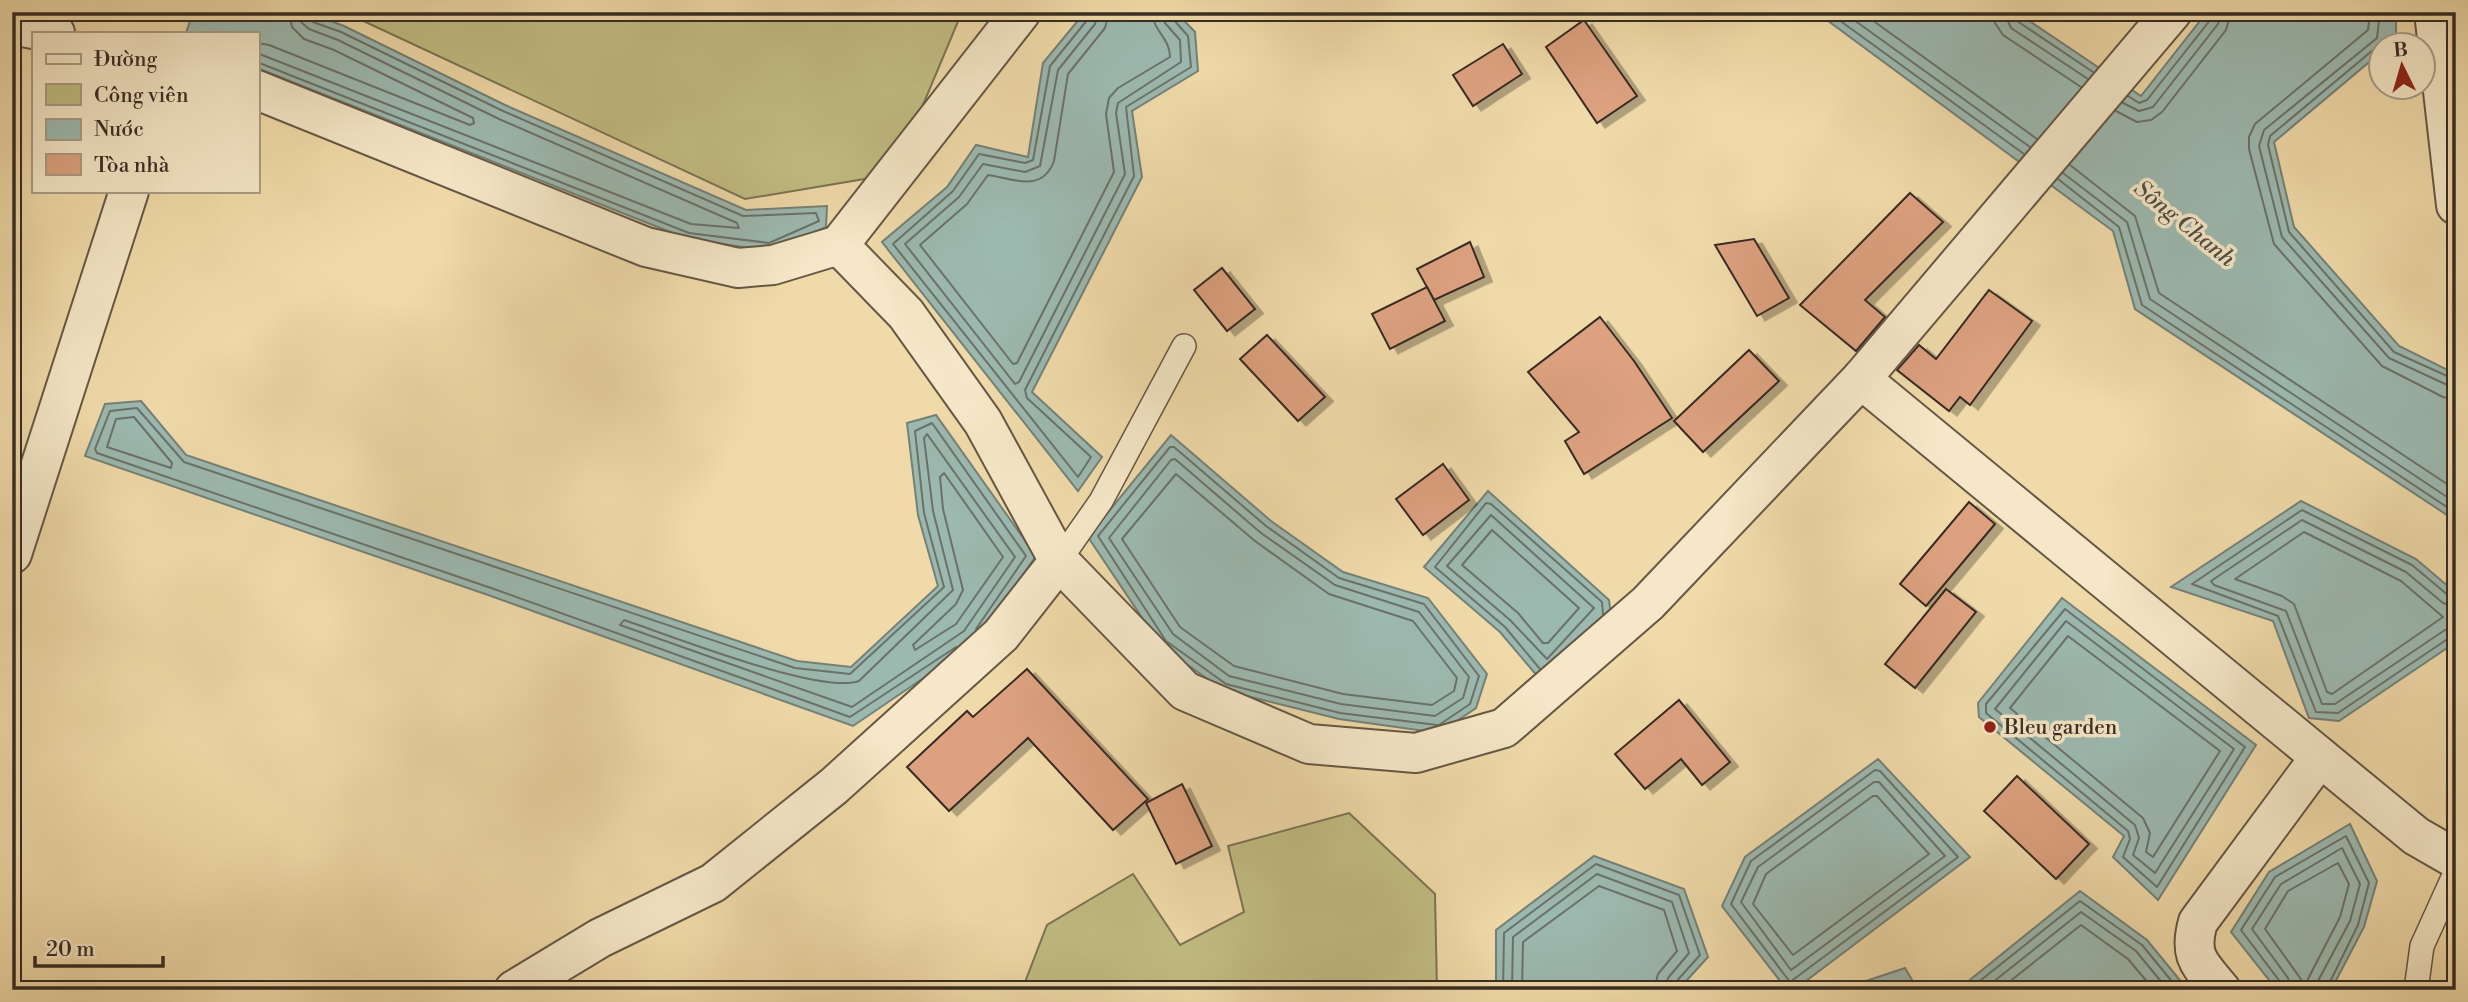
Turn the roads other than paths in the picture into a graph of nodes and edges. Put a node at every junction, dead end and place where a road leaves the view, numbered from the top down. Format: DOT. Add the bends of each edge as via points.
graph roads {
  1 [pos="1021,12"];
  2 [pos="2172,12"];
  3 [pos="2434,12"];
  4 [pos="12,25"];
  5 [pos="49,32"];
  6 [pos="259,91"];
  7 [pos="129,192"];
  8 [pos="2456,205"];
  9 [pos="839,245"];
  10 [pos="1184,346"];
  11 [pos="1861,379"];
  12 [pos="12,554"];
  13 [pos="1059,561"];
  14 [pos="2320,757"];
  15 [pos="2456,859"];
  16 [pos="2456,871"];
  17 [pos="514,990"];
  18 [pos="2221,990"];
  19 [pos="2416,990"];
  1 -- 9 [label="street"];
  2 -- 11 [label="street"];
  3 -- 8 [label="street"];
  4 -- 5 [label="street"];
  6 -- 9 [label="street" via="646,247 738,268 773,265"];
  7 -- 12 [label="street"];
  9 -- 13 [label="street" via="906,314 983,422"];
  10 -- 13 [label="lane" via="1101,501"];
  11 -- 13 [label="street" via="1648,603 1504,728 1416,753 1309,744 1185,691"];
  11 -- 14 [label="street"];
  13 -- 17 [label="street" via="1001,635 834,786 713,883 600,938"];
  14 -- 15 [label="street" via="2416,836"];
  14 -- 18 [label="street" via="2198,922 2195,957"];
  16 -- 19 [label="lane" via="2422,946"];
}
